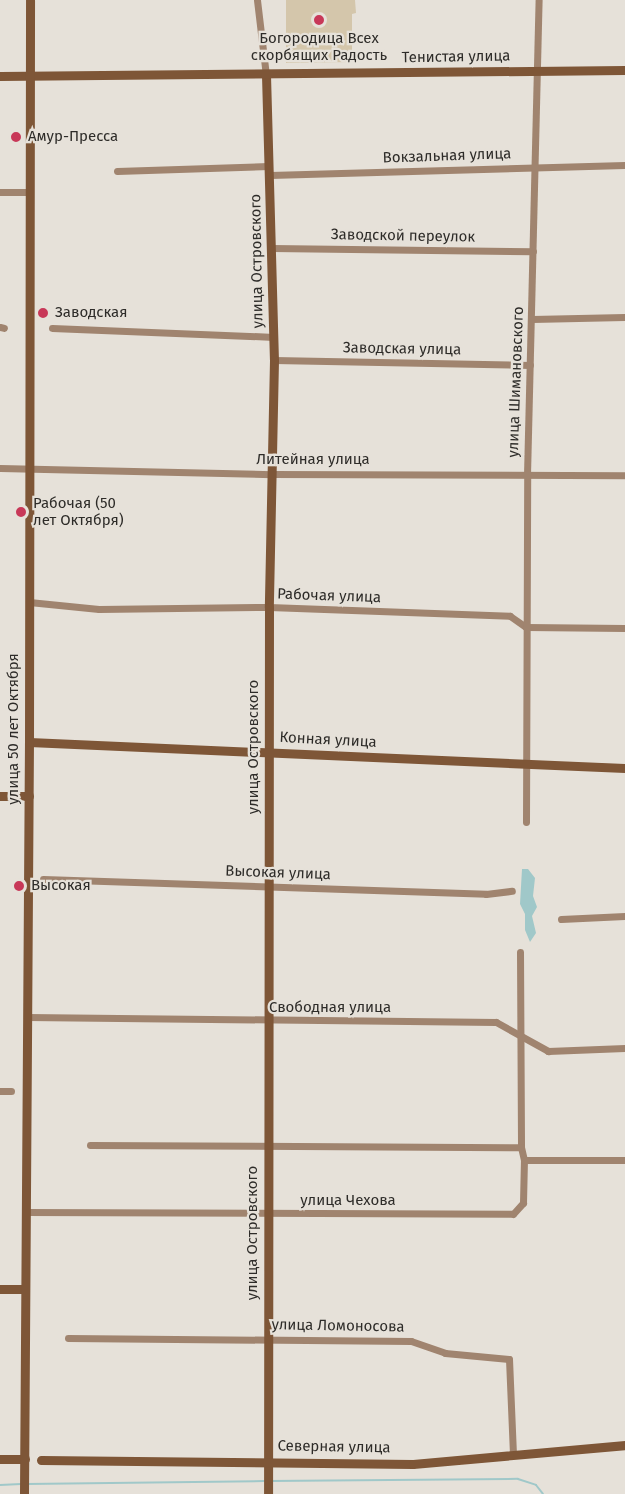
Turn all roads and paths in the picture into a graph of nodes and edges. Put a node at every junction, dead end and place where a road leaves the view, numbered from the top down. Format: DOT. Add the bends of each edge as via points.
graph roads {
  1 [pos="30,0"];
  2 [pos="258,0"];
  3 [pos="539,0"];
  4 [pos="537,70"];
  5 [pos="625,70"];
  6 [pos="266,75"];
  7 [pos="0,76"];
  8 [pos="28,76"];
  9 [pos="625,165"];
  10 [pos="535,167"];
  11 [pos="117,171"];
  12 [pos="270,171"];
  13 [pos="0,192"];
  14 [pos="28,192"];
  15 [pos="272,248"];
  16 [pos="533,251"];
  17 [pos="625,317"];
  18 [pos="532,319"];
  19 [pos="52,328"];
  20 [pos="273,337"];
  21 [pos="274,360"];
  22 [pos="530,364"];
  23 [pos="0,468"];
  24 [pos="29,468"];
  25 [pos="272,474"];
  26 [pos="527,475"];
  27 [pos="625,475"];
  28 [pos="29,602"];
  29 [pos="269,608"];
  30 [pos="526,627"];
  31 [pos="625,628"];
  32 [pos="29,742"];
  33 [pos="268,752"];
  34 [pos="528,766"];
  35 [pos="625,768"];
  36 [pos="0,796"];
  37 [pos="29,796"];
  38 [pos="526,822"];
  39 [pos="44,879"];
  40 [pos="269,886"];
  41 [pos="512,891"];
  42 [pos="625,916"];
  43 [pos="561,919"];
  44 [pos="520,951"];
  45 [pos="27,1017"];
  46 [pos="267,1021"];
  47 [pos="520,1037"];
  48 [pos="625,1048"];
  49 [pos="0,1091"];
  50 [pos="11,1091"];
  51 [pos="90,1145"];
  52 [pos="267,1146"];
  53 [pos="521,1147"];
  54 [pos="524,1160"];
  55 [pos="625,1160"];
  56 [pos="25,1212"];
  57 [pos="269,1215"];
  58 [pos="0,1289"];
  59 [pos="25,1289"];
  60 [pos="68,1338"];
  61 [pos="268,1340"];
  62 [pos="625,1445"];
  63 [pos="513,1455"];
  64 [pos="0,1459"];
  65 [pos="24,1459"];
  66 [pos="41,1460"];
  67 [pos="268,1461"];
  68 [pos="24,1494"];
  69 [pos="268,1494"];
  1 -- 8 [label="street, улица 50 лет Октября"];
  2 -- 6 [label="street, улица Островского"];
  3 -- 4 [label="street, улица Шимановского"];
  4 -- 5 [label="street, Тенистая улица"];
  4 -- 6 [label="street, Тенистая улица"];
  4 -- 10 [label="street, улица Шимановского"];
  6 -- 8 [label="street, Тенистая улица"];
  6 -- 12 [label="street, улица Островского"];
  7 -- 8 [label="street, Тенистая улица"];
  8 -- 14 [label="street, улица 50 лет Октября"];
  9 -- 10 [label="street, Вокзальная улица"];
  10 -- 12 [label="street, Вокзальная улица"];
  10 -- 16 [label="street, улица Шимановского"];
  11 -- 12 [label="street, Вокзальная улица"];
  12 -- 15 [label="street, улица Островского"];
  13 -- 14 [label="street"];
  14 -- 24 [label="street, улица 50 лет Октября"];
  15 -- 16 [label="street, Заводской переулок"];
  15 -- 20 [label="street, улица Островского"];
  16 -- 18 [label="street, улица Шимановского"];
  17 -- 18 [label="street"];
  18 -- 22 [label="street, улица Шимановского"];
  19 -- 20 [label="street"];
  20 -- 21 [label="street, улица Островского"];
  21 -- 22 [label="street, Заводская улица"];
  21 -- 25 [label="street, улица Островского"];
  22 -- 26 [label="street, улица Шимановского"];
  23 -- 24 [label="street, Литейная улица"];
  24 -- 25 [label="street, Литейная улица"];
  24 -- 28 [label="street, улица 50 лет Октября"];
  25 -- 26 [label="street, Литейная улица"];
  25 -- 29 [label="street, улица Островского"];
  26 -- 27 [label="street, Литейная улица"];
  26 -- 30 [label="street, улица Шимановского"];
  28 -- 29 [label="street, Рабочая улица" via="99,609"];
  28 -- 32 [label="street, улица 50 лет Октября"];
  29 -- 30 [label="street, Рабочая улица" via="510,616"];
  29 -- 33 [label="street, улица Островского"];
  30 -- 31 [label="street, Рабочая улица"];
  30 -- 34 [label="street, улица Шимановского"];
  32 -- 33 [label="street, Конная улица"];
  32 -- 37 [label="street, улица 50 лет Октября"];
  33 -- 34 [label="street, Конная улица"];
  33 -- 40 [label="street, улица Островского"];
  34 -- 35 [label="street, Конная улица"];
  34 -- 38 [label="street, улица Шимановского"];
  36 -- 37 [label="street"];
  37 -- 45 [label="street, улица 50 лет Октября"];
  39 -- 40 [label="street, Высокая улица"];
  40 -- 41 [label="street, Высокая улица" via="486,894"];
  40 -- 46 [label="street, улица Островского"];
  42 -- 43 [label="street"];
  44 -- 47 [label="street, улица Чехова"];
  45 -- 46 [label="street, Свободная улица"];
  45 -- 56 [label="street, улица 50 лет Октября"];
  46 -- 47 [label="street, Свободная улица" via="496,1022"];
  46 -- 52 [label="street, улица Островского"];
  47 -- 48 [label="street, Свободная улица" via="549,1051"];
  47 -- 53 [label="street, улица Чехова"];
  49 -- 50 [label="street"];
  51 -- 52 [label="street"];
  52 -- 53 [label="street"];
  52 -- 57 [label="street, улица Островского"];
  53 -- 54 [label="street, улица Чехова"];
  54 -- 55 [label="street"];
  54 -- 57 [label="street, улица Чехова" via="523,1203 513,1214"];
  56 -- 57 [label="street, улица Чехова"];
  56 -- 59 [label="street, улица 50 лет Октября"];
  57 -- 61 [label="street, улица Островского"];
  58 -- 59 [label="street"];
  59 -- 65 [label="street, улица 50 лет Октября"];
  60 -- 61 [label="street, улица Ломоносова"];
  61 -- 63 [label="street, улица Ломоносова" via="411,1341 445,1353 509,1359"];
  61 -- 67 [label="street, улица Островского"];
  62 -- 63 [label="street, Северная улица"];
  63 -- 67 [label="street, Северная улица" via="413,1464"];
  64 -- 65 [label="street"];
  65 -- 68 [label="street, улица 50 лет Октября"];
  66 -- 67 [label="street, Северная улица"];
  67 -- 69 [label="street, улица Островского"];
}
